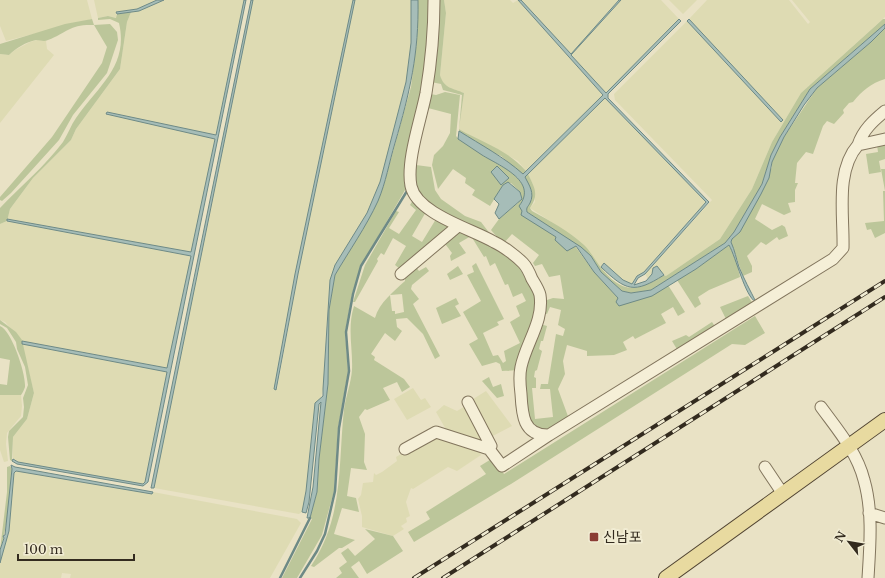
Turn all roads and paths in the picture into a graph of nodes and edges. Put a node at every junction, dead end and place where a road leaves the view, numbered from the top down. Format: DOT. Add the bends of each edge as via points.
graph roads {
  1 [pos="434,0"];
  2 [pos="885,111"];
  3 [pos="885,139"];
  4 [pos="858,145"];
  5 [pos="458,226"];
  6 [pos="401,274"];
  7 [pos="468,402"];
  8 [pos="821,407"];
  9 [pos="885,420"];
  10 [pos="549,435"];
  11 [pos="849,447"];
  12 [pos="405,449"];
  13 [pos="489,449"];
  14 [pos="764,467"];
  15 [pos="783,494"];
  16 [pos="869,513"];
  17 [pos="885,518"];
  18 [pos="666,578"];
  19 [pos="868,578"];
  1 -- 5 [label="street" via="426,93 411,162 411,187 420,202"];
  2 -- 4 [label="street" via="861,135"];
  3 -- 4 [label="street"];
  4 -- 10 [label="street" via="848,160 844,181 843,248 833,258"];
  5 -- 6 [label="street"];
  5 -- 10 [label="street" via="495,242 524,263 540,293 541,306 533,336 524,353 520,385 526,425 541,436"];
  7 -- 13 [label="street" via="491,446"];
  8 -- 11 [label="street"];
  9 -- 11 [label="main road"];
  10 -- 13 [label="street" via="502,466"];
  11 -- 15 [label="main road"];
  11 -- 16 [label="street" via="864,480"];
  12 -- 13 [label="street" via="436,432"];
  14 -- 15 [label="street"];
  15 -- 18 [label="main road"];
  16 -- 17 [label="street"];
  16 -- 19 [label="street"];
}
